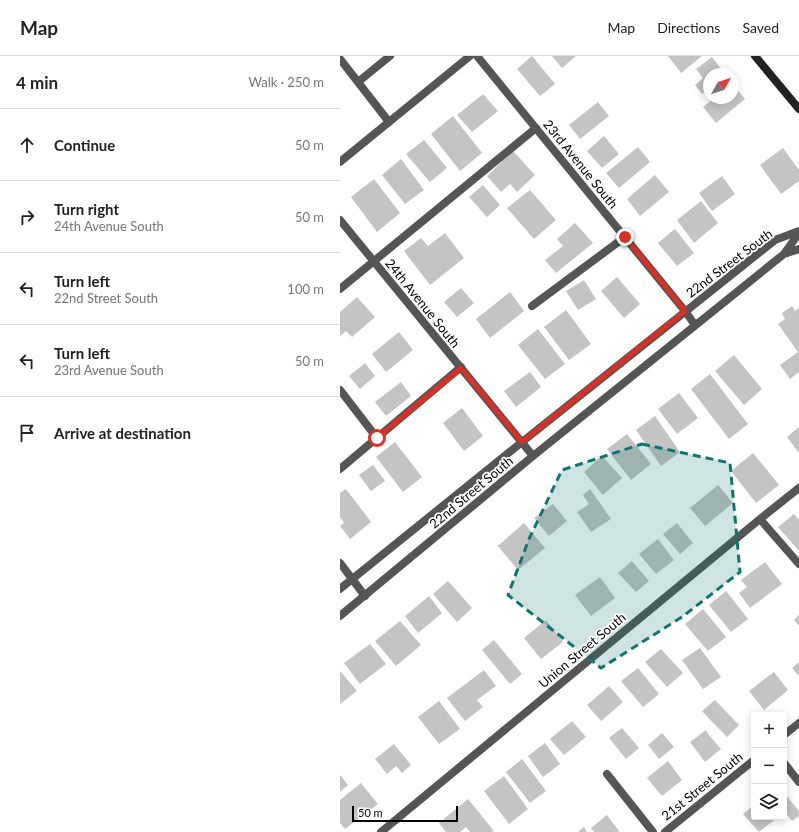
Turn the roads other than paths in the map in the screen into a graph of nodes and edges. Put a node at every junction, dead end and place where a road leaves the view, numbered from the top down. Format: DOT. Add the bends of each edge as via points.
graph roads {
  1 [pos="390,56"];
  2 [pos="470,56"];
  3 [pos="477,56"];
  4 [pos="755,56"];
  5 [pos="340,59"];
  6 [pos="358,82"];
  7 [pos="799,109"];
  8 [pos="389,122"];
  9 [pos="536,128"];
  10 [pos="340,162"];
  11 [pos="340,220"];
  12 [pos="799,232"];
  13 [pos="625,237"];
  14 [pos="799,249"];
  15 [pos="784,254"];
  16 [pos="374,261"];
  17 [pos="340,289"];
  18 [pos="532,306"];
  19 [pos="685,311"];
  20 [pos="695,325"];
  21 [pos="461,368"];
  22 [pos="340,390"];
  23 [pos="377,438"];
  24 [pos="522,442"];
  25 [pos="533,456"];
  26 [pos="340,469"];
  27 [pos="799,488"];
  28 [pos="760,519"];
  29 [pos="340,564"];
  30 [pos="799,564"];
  31 [pos="353,579"];
  32 [pos="340,589"];
  33 [pos="365,596"];
  34 [pos="340,616"];
  35 [pos="799,723"];
  36 [pos="787,733"];
  37 [pos="751,762"];
  38 [pos="787,767"];
  39 [pos="607,774"];
  40 [pos="799,782"];
  41 [pos="381,832"];
  42 [pos="653,832"];
  43 [pos="665,832"];
  1 -- 6 [label="street"];
  2 -- 8 [label="street"];
  3 -- 9 [label="street, 23rd Avenue South"];
  4 -- 7 [label="main road"];
  5 -- 6 [label="street"];
  6 -- 8 [label="street"];
  8 -- 10 [label="street"];
  9 -- 13 [label="street, 23rd Avenue South"];
  9 -- 16 [label="street"];
  11 -- 16 [label="street, 24th Avenue South"];
  12 -- 15 [label="street, 22nd Street South"];
  12 -- 19 [label="street, 22nd Street South" via="775,240"];
  13 -- 18 [label="street"];
  13 -- 19 [label="street, 23rd Avenue South"];
  14 -- 15 [label="street"];
  15 -- 20 [label="street, 22nd Street South"];
  16 -- 17 [label="street"];
  16 -- 21 [label="street, 24th Avenue South"];
  19 -- 20 [label="street, 23rd Avenue South"];
  19 -- 24 [label="street, 22nd Street South"];
  20 -- 25 [label="street, 22nd Street South"];
  21 -- 23 [label="street"];
  21 -- 24 [label="street, 24th Avenue South"];
  22 -- 23 [label="street"];
  23 -- 26 [label="street"];
  24 -- 25 [label="street, 24th Avenue South"];
  24 -- 31 [label="street, 22nd Street South"];
  25 -- 33 [label="street, 22nd Street South"];
  27 -- 28 [label="street, Union Street South"];
  28 -- 30 [label="street"];
  28 -- 41 [label="street, Union Street South"];
  29 -- 31 [label="street"];
  31 -- 32 [label="street, 22nd Street South"];
  31 -- 33 [label="street"];
  33 -- 34 [label="street, 22nd Street South"];
  35 -- 36 [label="street"];
  37 -- 43 [label="street, 21st Street South"];
  38 -- 40 [label="street"];
  39 -- 42 [label="street"];
}
